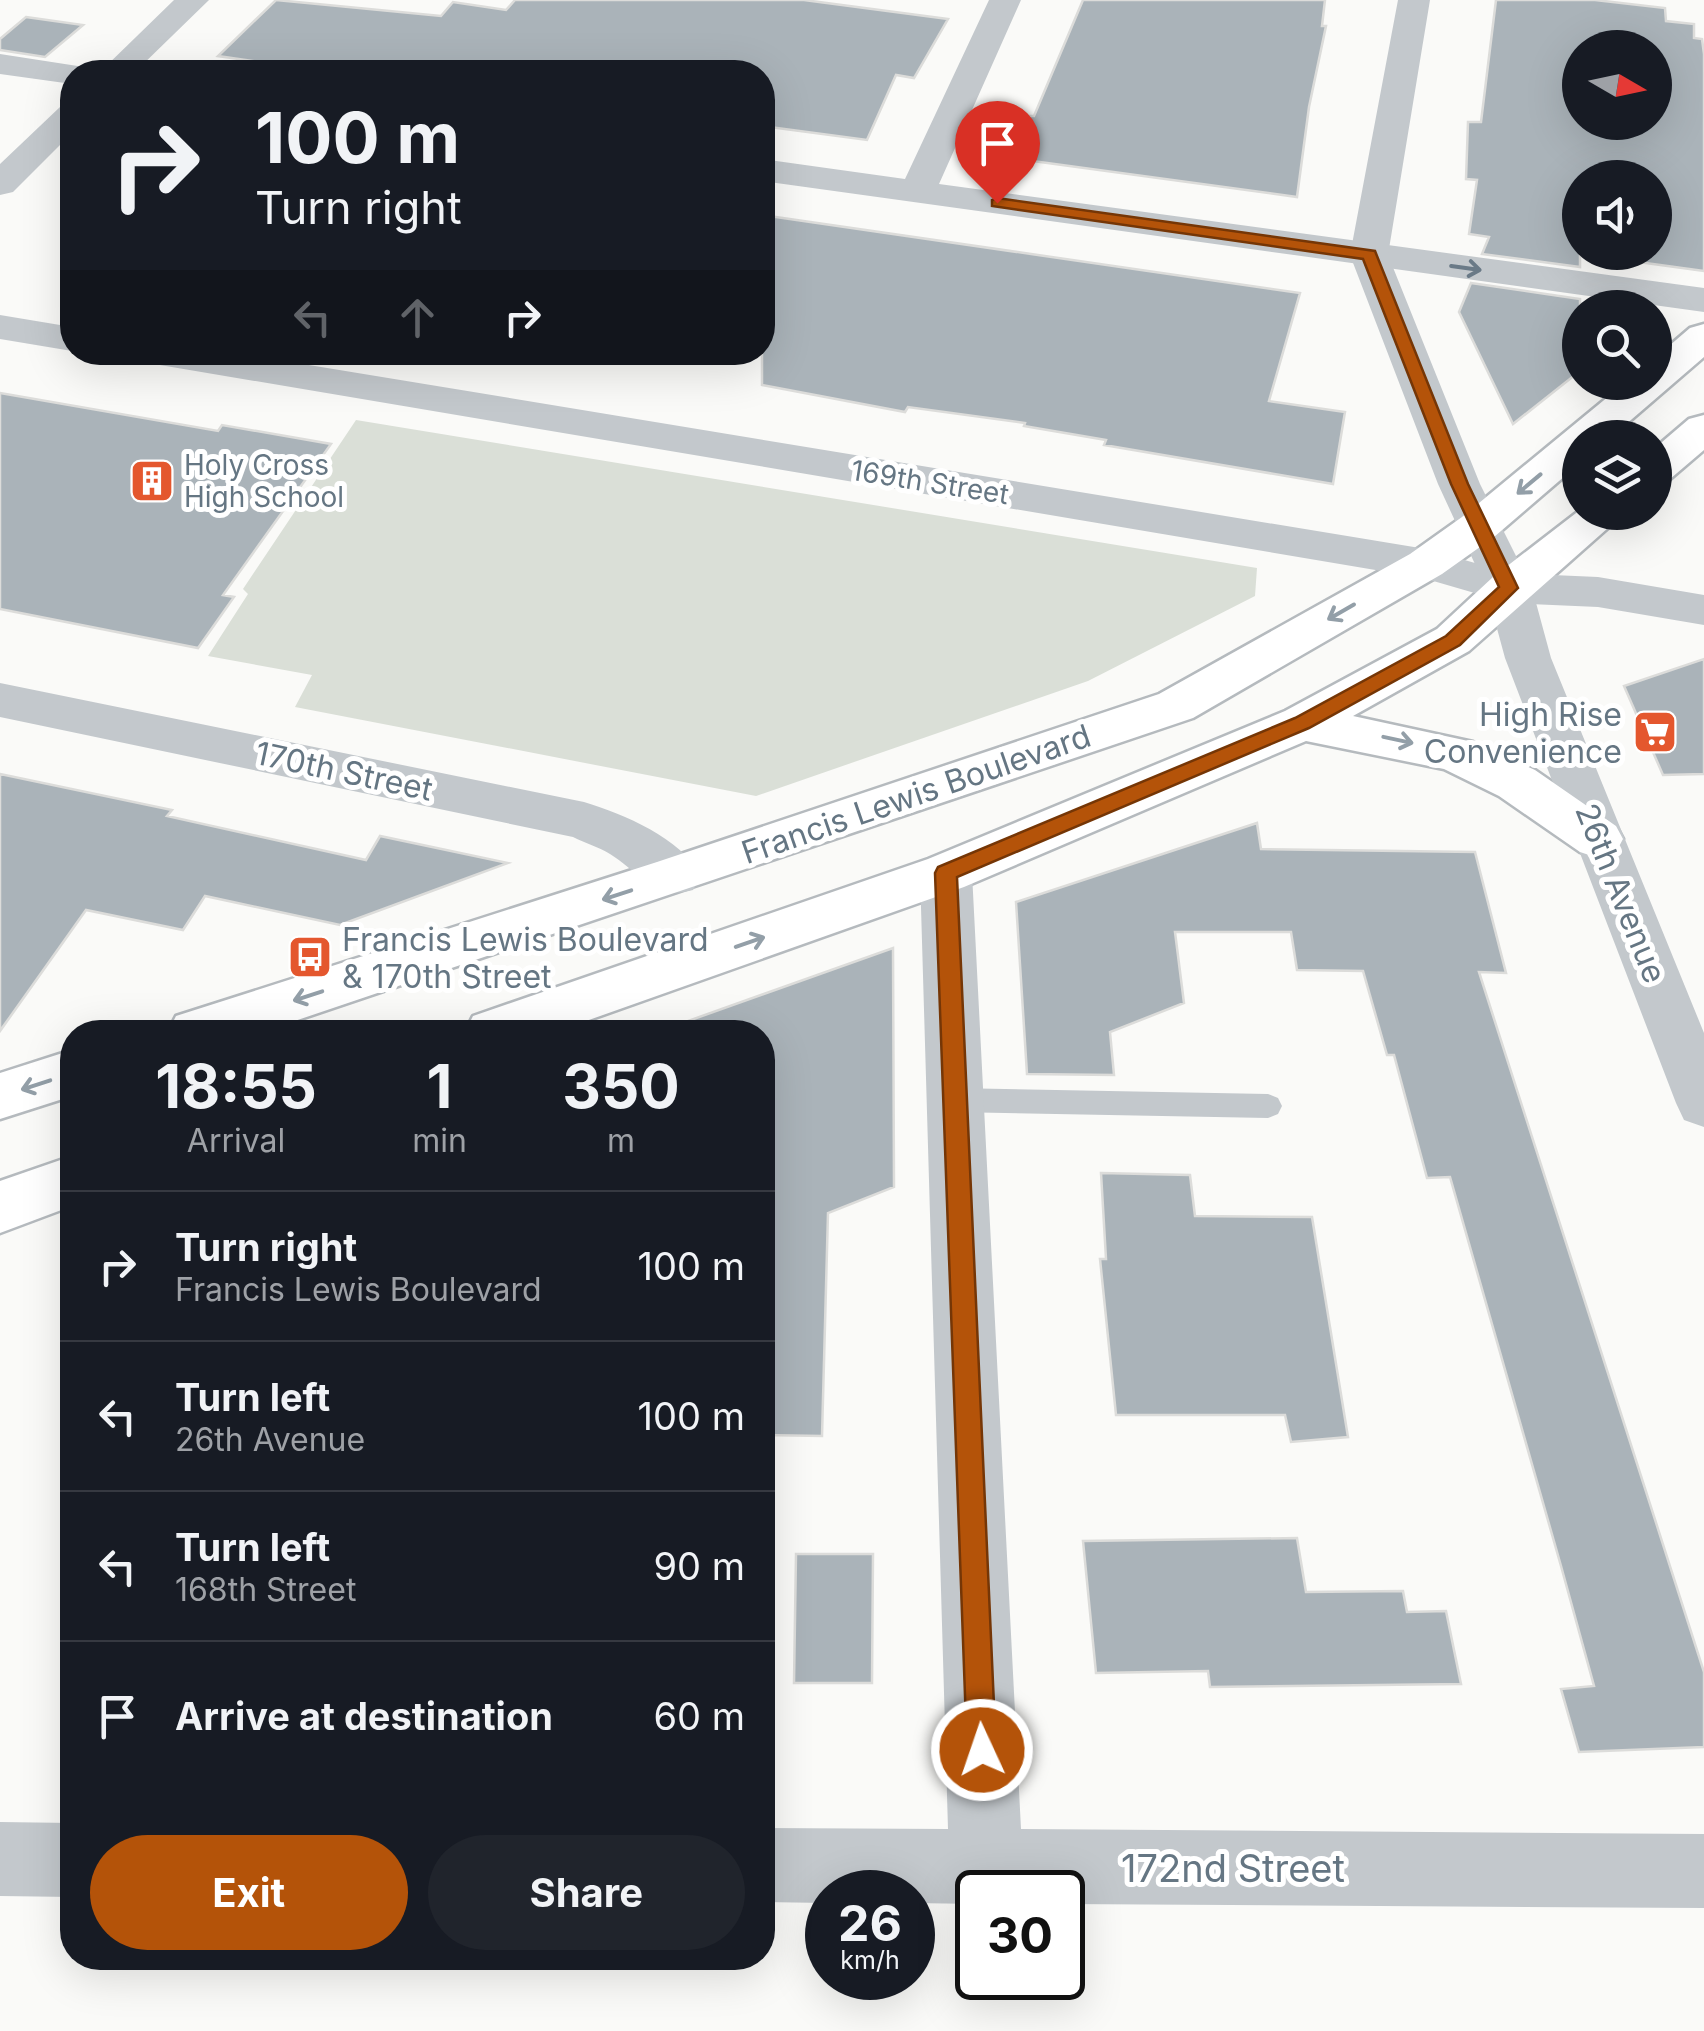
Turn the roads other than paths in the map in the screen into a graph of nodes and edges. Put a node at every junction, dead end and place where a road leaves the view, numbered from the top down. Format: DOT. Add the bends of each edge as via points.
graph roads {
  1 [pos="192,0"];
  2 [pos="1005,0"];
  3 [pos="1414,0"];
  4 [pos="129,60"];
  5 [pos="0,64"];
  6 [pos="60,72"];
  7 [pos="60,126"];
  8 [pos="775,172"];
  9 [pos="0,184"];
  10 [pos="916,192"];
  11 [pos="1370,255"];
  12 [pos="1704,300"];
  13 [pos="0,327"];
  14 [pos="1704,336"];
  15 [pos="60,337"];
  16 [pos="1672,364"];
  17 [pos="232,365"];
  18 [pos="1630,400"];
  19 [pos="1605,420"];
  20 [pos="1704,428"];
  21 [pos="1672,455"];
  22 [pos="1562,456"];
  23 [pos="1478,527"];
  24 [pos="1582,530"];
  25 [pos="1426,564"];
  26 [pos="1509,588"];
  27 [pos="1704,610"];
  28 [pos="0,700"];
  29 [pos="1302,723"];
  30 [pos="1598,839"];
  31 [pos="946,873"];
  32 [pos="675,876"];
  33 [pos="233,1020"];
  34 [pos="528,1020"];
  35 [pos="60,1077"];
  36 [pos="0,1096"];
  37 [pos="953,1100"];
  38 [pos="1704,1103"];
  39 [pos="1268,1106"];
  40 [pos="60,1187"];
  41 [pos="1,1216"];
  42 [pos="0,1859"];
  43 [pos="60,1860"];
  44 [pos="775,1864"];
  45 [pos="986,1866"];
  46 [pos="1704,1871"];
  1 -- 4 [label="street"];
  2 -- 10 [label="street"];
  3 -- 11 [label="street"];
  5 -- 6 [label="street"];
  7 -- 9 [label="street"];
  8 -- 10 [label="street"];
  10 -- 11 [label="street"];
  11 -- 12 [label="street, one-way"];
  11 -- 23 [label="street, 26th Avenue"];
  13 -- 15 [label="street"];
  14 -- 16 [label="main road, Francis Lewis Boulevard"];
  17 -- 25 [label="street, 169th Street"];
  18 -- 19 [label="main road, Francis Lewis Boulevard"];
  20 -- 21 [label="main road"];
  22 -- 23 [label="main road, Francis Lewis Boulevard, one-way"];
  23 -- 25 [label="main road, Francis Lewis Boulevard"];
  23 -- 26 [label="street, 26th Avenue"];
  24 -- 26 [label="main road"];
  25 -- 26 [label="street, 169th Street"];
  25 -- 32 [label="main road, Francis Lewis Boulevard, one-way" via="1176,706"];
  26 -- 27 [label="street, 169th Street" via="1598,592"];
  26 -- 29 [label="main road" via="1453,640"];
  26 -- 30 [label="street, 26th Avenue" via="1528,658"];
  28 -- 32 [label="street, 170th Street" via="584,821 627,840"];
  29 -- 30 [label="main road, one-way" via="1456,754 1517,783"];
  29 -- 31 [label="main road"];
  30 -- 38 [label="street, 26th Avenue"];
  34 -- 31 [label="main road, one-way"];
  31 -- 37 [label="street"];
  32 -- 33 [label="main road, Francis Lewis Boulevard, one-way"];
  35 -- 36 [label="main road, one-way"];
  37 -- 39 [label="lane"];
  37 -- 45 [label="street"];
  40 -- 41 [label="main road"];
  42 -- 43 [label="street"];
  44 -- 45 [label="street, 172nd Street"];
  45 -- 46 [label="street, 172nd Street"];
}
